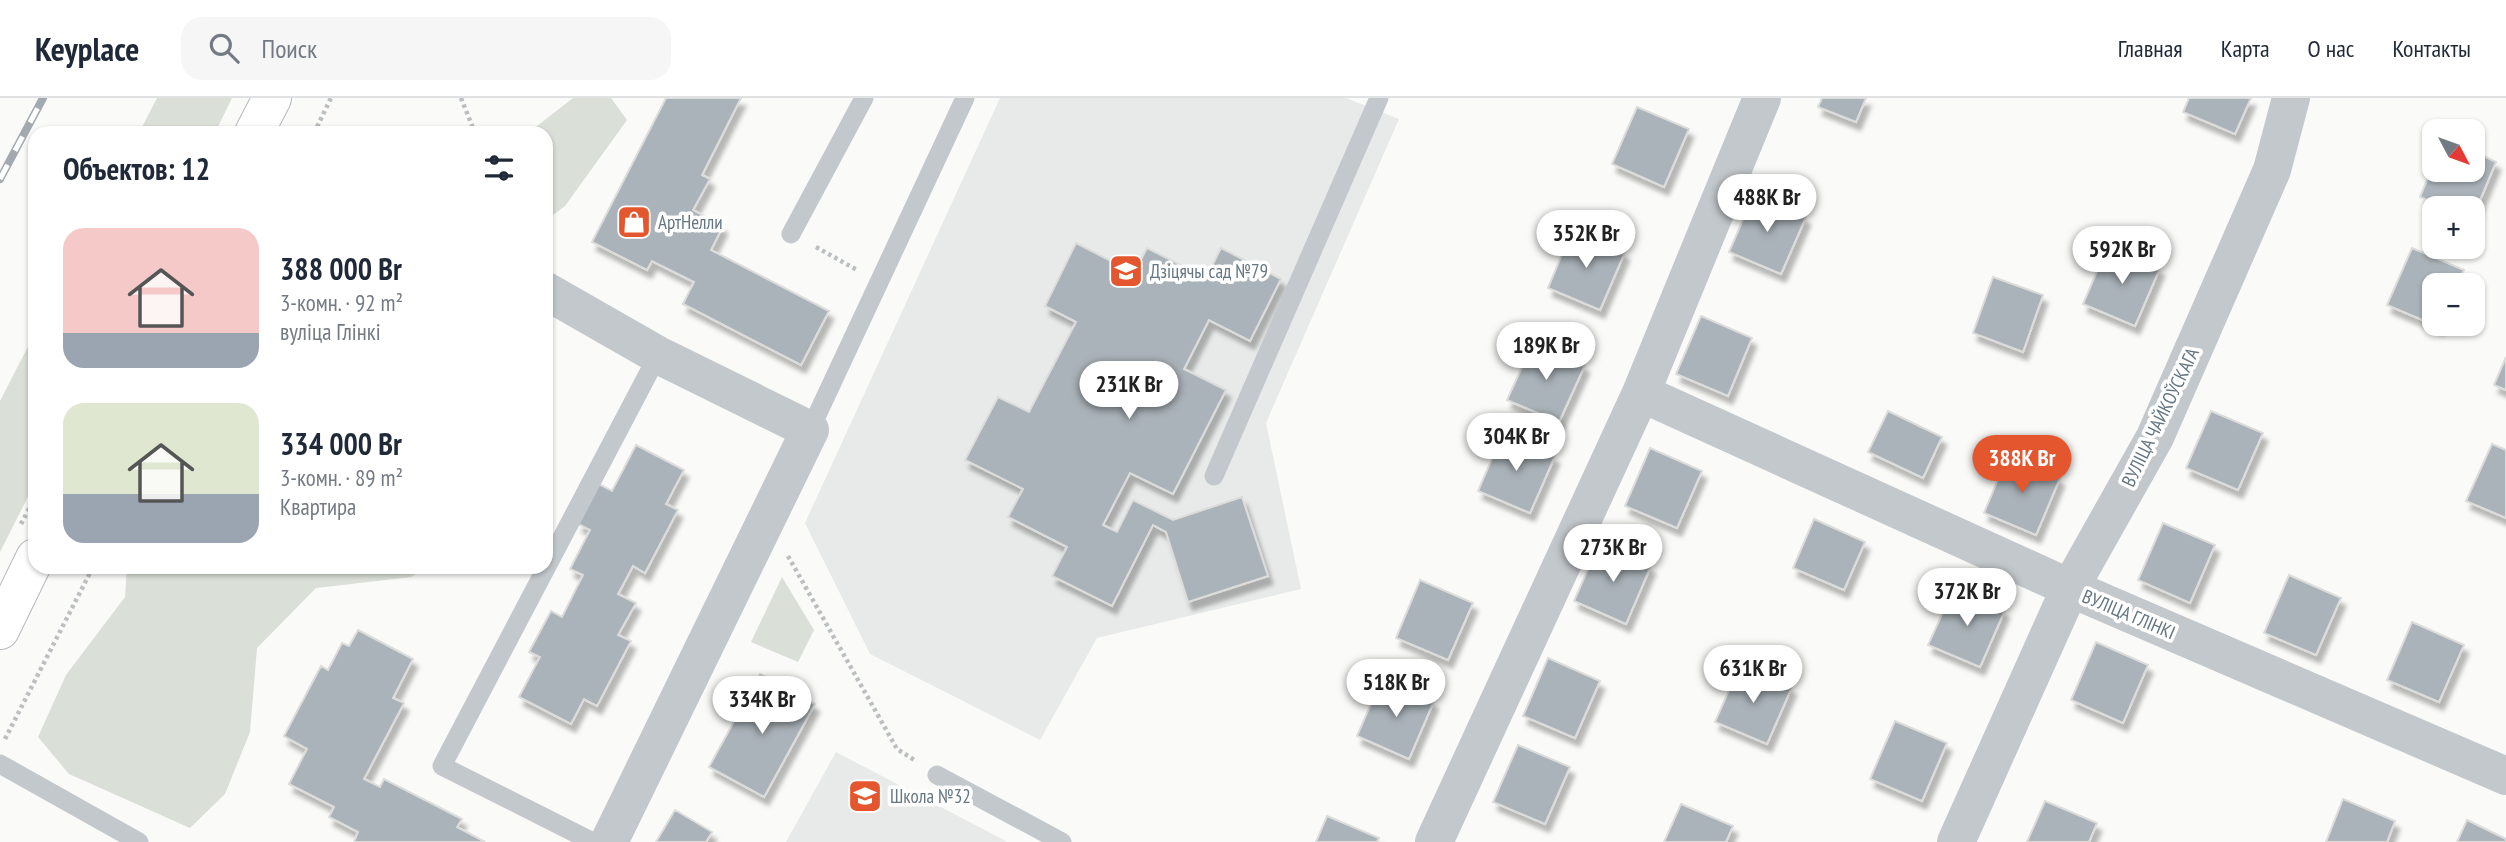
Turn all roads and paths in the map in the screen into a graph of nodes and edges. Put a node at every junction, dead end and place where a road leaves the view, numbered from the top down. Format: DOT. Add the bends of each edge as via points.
graph roads {
  1 [pos="331,98"];
  2 [pos="461,98"];
  3 [pos="864,98"];
  4 [pos="965,98"];
  5 [pos="1378,98"];
  6 [pos="1762,98"];
  7 [pos="2291,98"];
  8 [pos="317,126"];
  9 [pos="472,126"];
  10 [pos="791,234"];
  11 [pos="879,283"];
  12 [pos="553,295"];
  13 [pos="658,355"];
  14 [pos="1641,393"];
  15 [pos="810,430"];
  16 [pos="1214,477"];
  17 [pos="767,519"];
  18 [pos="553,555"];
  19 [pos="28,572"];
  20 [pos="89,574"];
  21 [pos="543,574"];
  22 [pos="2070,588"];
  23 [pos="0,630"];
  24 [pos="0,749"];
  25 [pos="0,764"];
  26 [pos="937,775"];
  27 [pos="2506,776"];
  28 [pos="139,842"];
  29 [pos="593,842"];
  30 [pos="609,842"];
  31 [pos="1062,842"];
  32 [pos="1434,842"];
  33 [pos="1955,842"];
  1 -- 8 [label="path"];
  2 -- 9 [label="path"];
  3 -- 10 [label="lane"];
  4 -- 11 [label="lane"];
  5 -- 16 [label="lane"];
  6 -- 14 [label="street"];
  7 -- 22 [label="street, ВУЛІЦА ЧАЙКОЎСКАГА" via="2272,170 2155,436"];
  10 -- 11 [label="path"];
  11 -- 15 [label="lane"];
  12 -- 13 [label="street"];
  13 -- 15 [label="street"];
  13 -- 18 [label="lane"];
  14 -- 22 [label="street, ВУЛІЦА ГЛІНКІ"];
  14 -- 32 [label="street"];
  15 -- 17 [label="street"];
  17 -- 26 [label="path" via="897,749"];
  17 -- 30 [label="street"];
  19 -- 23 [label="main road"];
  20 -- 24 [label="path"];
  21 -- 29 [label="lane" via="442,766"];
  22 -- 27 [label="street, ВУЛІЦА ГЛІНКІ"];
  22 -- 33 [label="street, ВУЛІЦА ЧАЙКОЎСКАГА"];
  25 -- 28 [label="lane"];
  26 -- 31 [label="lane"];
}
